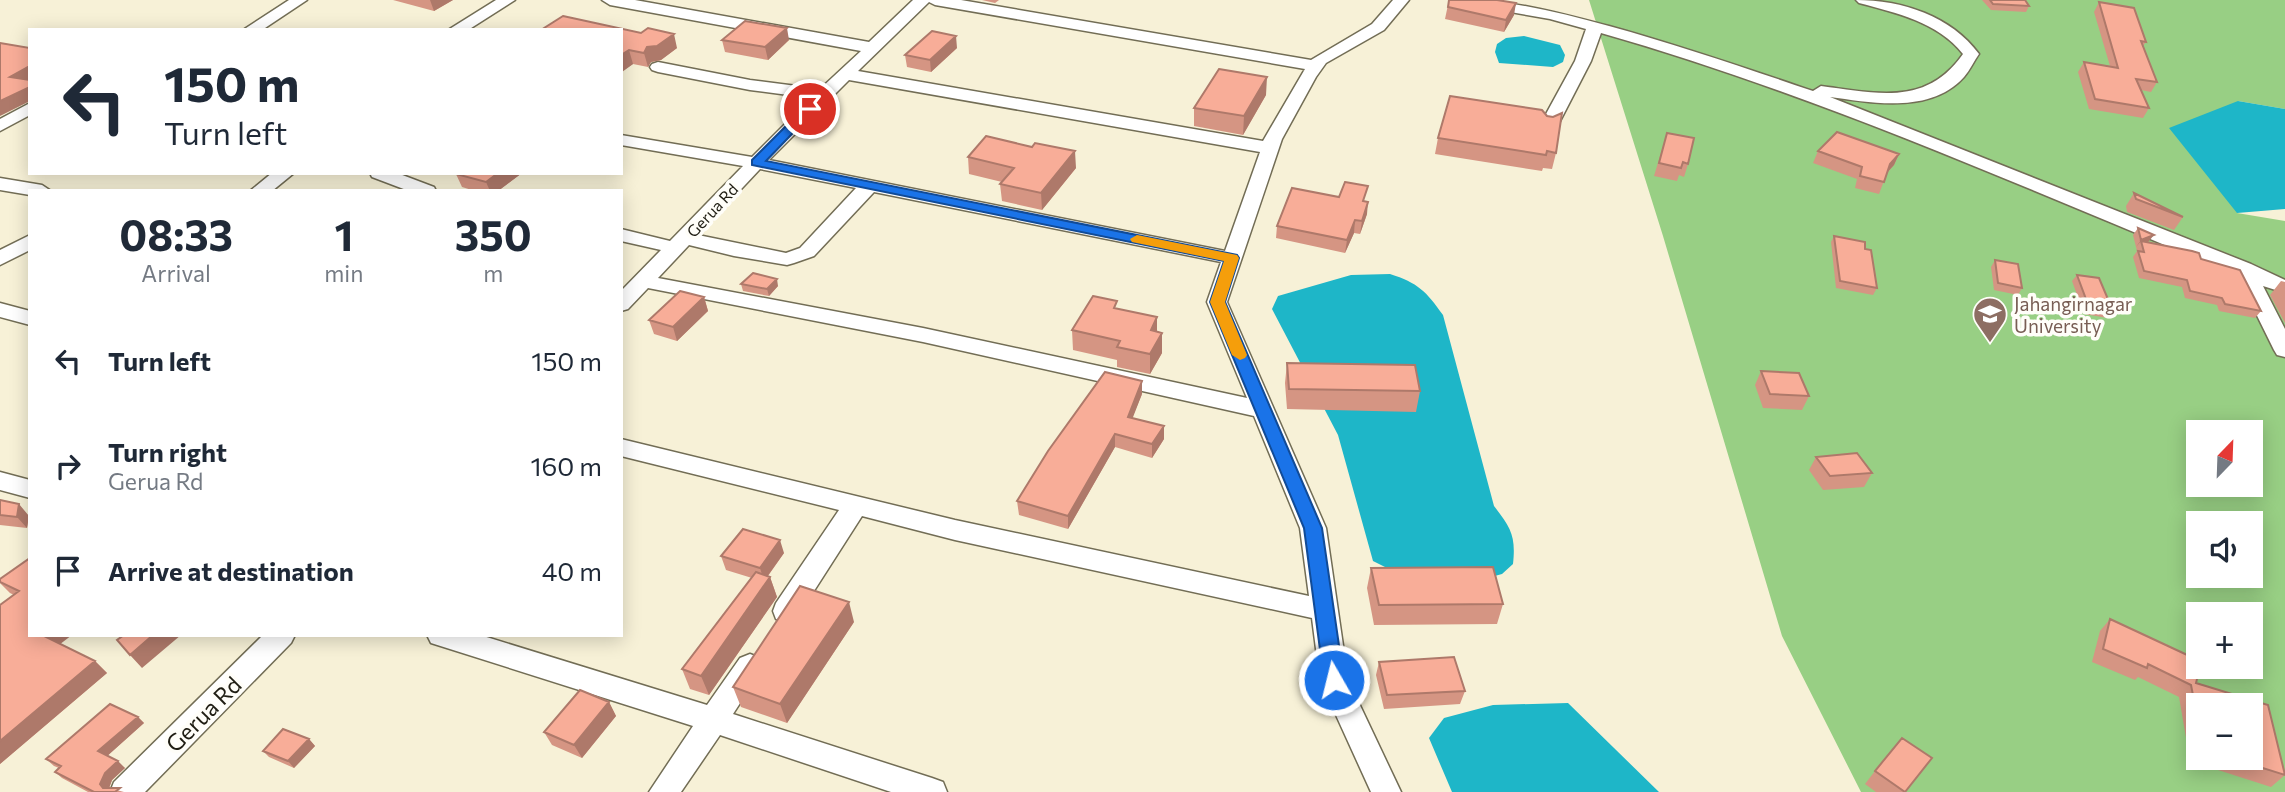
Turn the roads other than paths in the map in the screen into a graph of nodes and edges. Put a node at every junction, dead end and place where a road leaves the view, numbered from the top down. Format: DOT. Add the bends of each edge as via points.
graph roads {
  1 [pos="299,0"];
  2 [pos="507,0"];
  3 [pos="610,0"];
  4 [pos="922,0"];
  5 [pos="935,0"];
  6 [pos="1401,0"];
  7 [pos="1470,0"];
  8 [pos="1864,0"];
  9 [pos="1595,27"];
  10 [pos="254,28"];
  11 [pos="459,28"];
  12 [pos="873,48"];
  13 [pos="658,66"];
  14 [pos="1315,66"];
  15 [pos="845,74"];
  16 [pos="1770,82"];
  17 [pos="824,95"];
  18 [pos="28,108"];
  19 [pos="1549,125"];
  20 [pos="0,127"];
  21 [pos="623,140"];
  22 [pos="1270,148"];
  23 [pos="757,163"];
  24 [pos="282,175"];
  25 [pos="384,175"];
  26 [pos="0,184"];
  27 [pos="870,185"];
  28 [pos="30,189"];
  29 [pos="261,189"];
  30 [pos="422,189"];
  31 [pos="623,235"];
  32 [pos="28,242"];
  33 [pos="680,243"];
  34 [pos="1232,258"];
  35 [pos="0,259"];
  36 [pos="2244,268"];
  37 [pos="643,281"];
  38 [pos="2285,287"];
  39 [pos="623,302"];
  40 [pos="0,310"];
  41 [pos="28,317"];
  42 [pos="2285,350"];
  43 [pos="1263,410"];
  44 [pos="623,447"];
  45 [pos="0,481"];
  46 [pos="28,488"];
  47 [pos="856,505"];
  48 [pos="1324,610"];
  49 [pos="279,637"];
  50 [pos="448,637"];
  51 [pos="713,721"];
  52 [pos="125,792"];
  53 [pos="664,792"];
  54 [pos="932,792"];
  55 [pos="1386,792"];
  1 -- 10 [label="street"];
  2 -- 11 [label="street"];
  3 -- 12 [label="street"];
  4 -- 12 [label="street, Gerua Rd"];
  5 -- 14 [label="street"];
  6 -- 14 [label="street" via="1378,27"];
  7 -- 9 [label="street"];
  8 -- 16 [label="street" via="1932,22 1965,45 1970,54 1965,65 1928,95 1905,100"];
  9 -- 16 [label="street"];
  9 -- 19 [label="street" via="1583,61"];
  12 -- 15 [label="street, Gerua Rd"];
  13 -- 17 [label="street"];
  14 -- 22 [label="street"];
  15 -- 17 [label="street, Gerua Rd"];
  15 -- 22 [label="street"];
  16 -- 36 [label="street"];
  17 -- 23 [label="street, Gerua Rd"];
  18 -- 20 [label="street"];
  21 -- 23 [label="street"];
  22 -- 34 [label="street"];
  23 -- 27 [label="street"];
  23 -- 33 [label="street, Gerua Rd"];
  24 -- 29 [label="street"];
  25 -- 30 [label="street"];
  26 -- 28 [label="street"];
  27 -- 33 [label="street" via="807,252 787,258"];
  27 -- 34 [label="street"];
  31 -- 33 [label="street"];
  32 -- 35 [label="street"];
  33 -- 37 [label="street, Gerua Rd"];
  34 -- 43 [label="street" via="1217,302"];
  36 -- 38 [label="street"];
  36 -- 42 [label="street"];
  37 -- 39 [label="street, Gerua Rd"];
  37 -- 43 [label="street" via="923,335"];
  40 -- 41 [label="street"];
  43 -- 48 [label="street" via="1313,528"];
  44 -- 47 [label="street"];
  45 -- 46 [label="street"];
  47 -- 48 [label="street"];
  47 -- 51 [label="street"];
  48 -- 55 [label="street" via="1334,680"];
  49 -- 52 [label="street, Gerua Rd"];
  50 -- 51 [label="street"];
  51 -- 53 [label="street"];
  51 -- 54 [label="street"];
}
